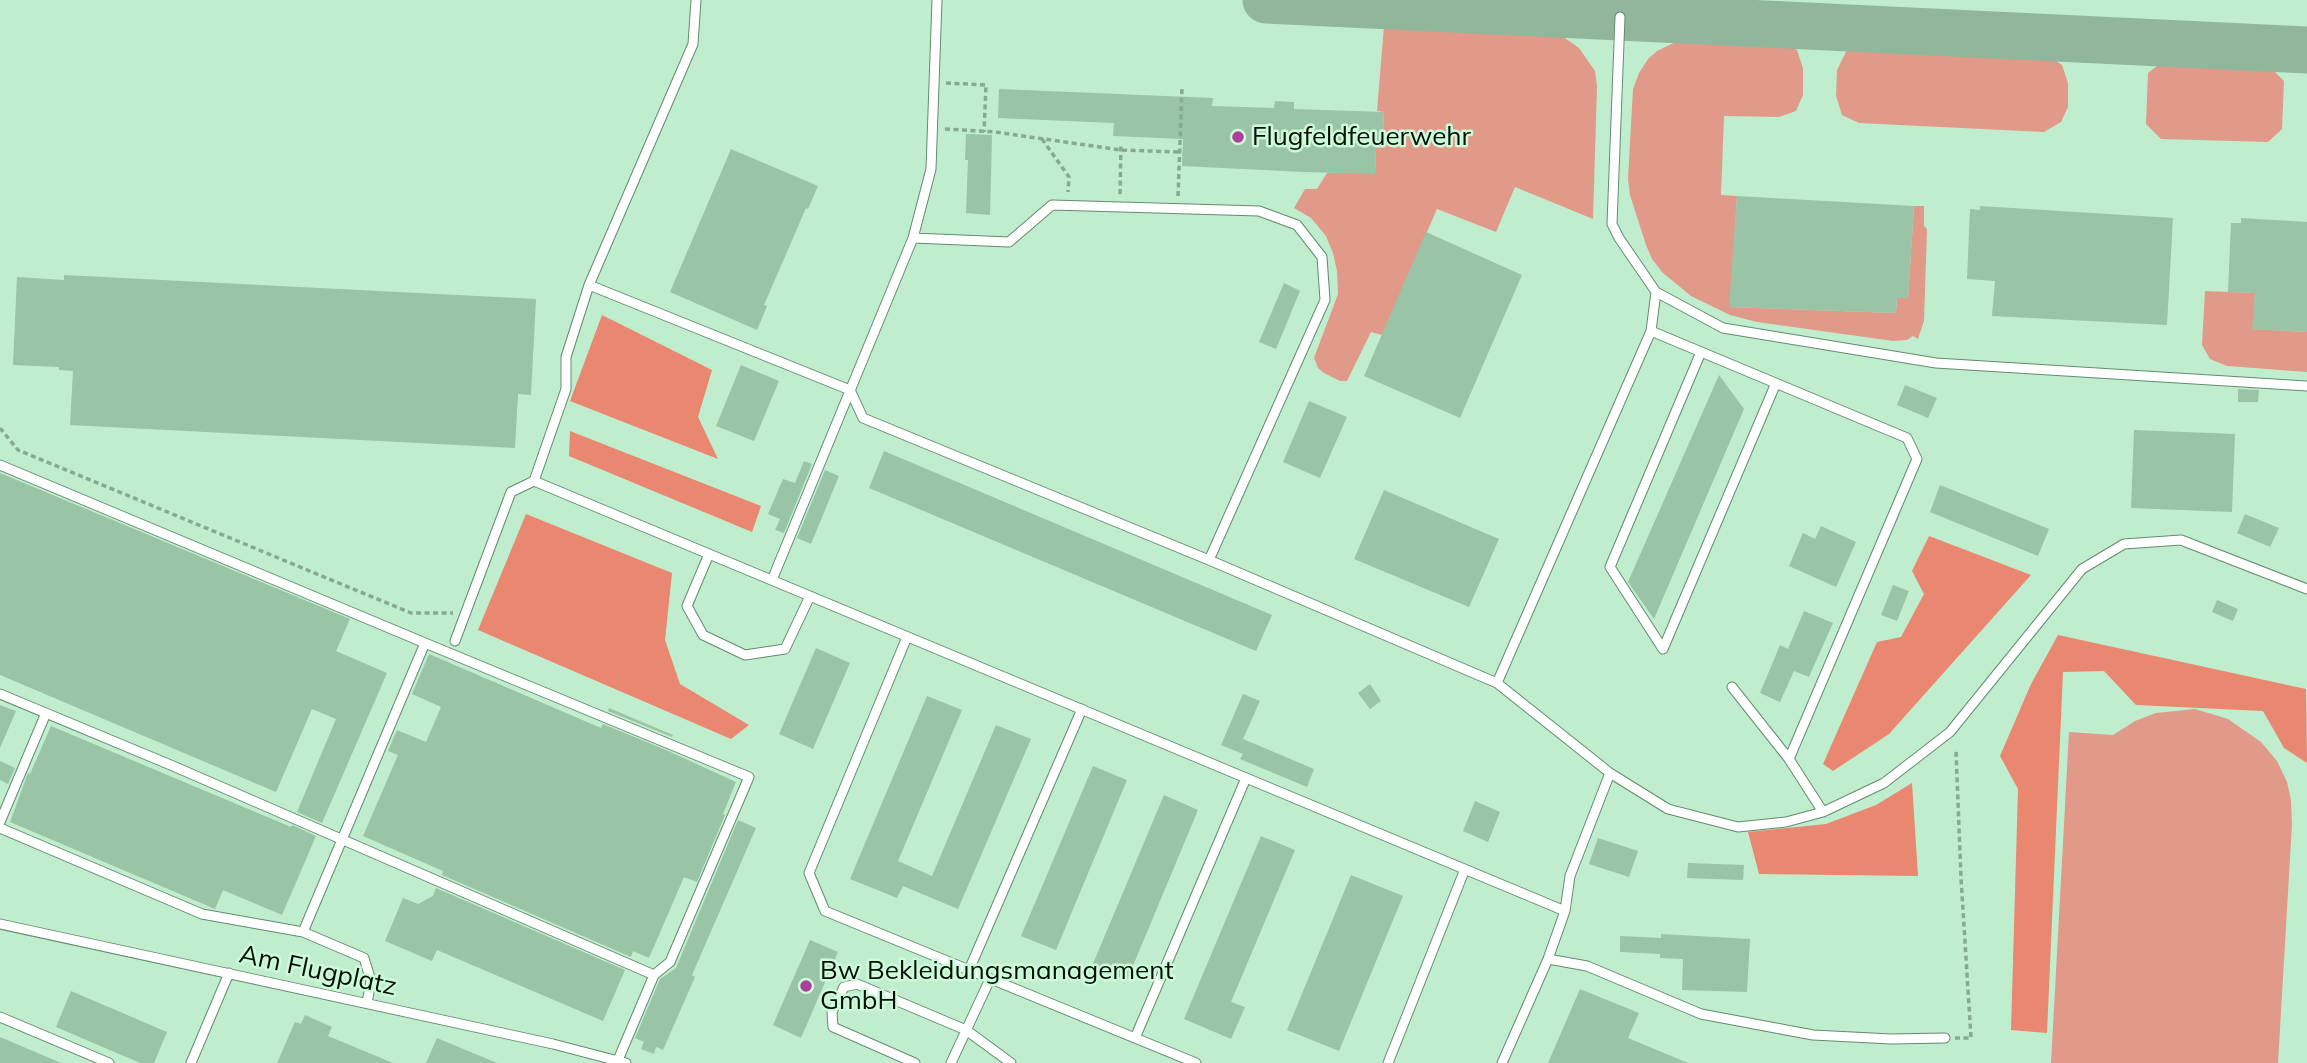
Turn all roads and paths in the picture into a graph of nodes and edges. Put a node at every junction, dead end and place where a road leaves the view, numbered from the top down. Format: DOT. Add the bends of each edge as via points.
graph roads {
  1 [pos="696,0"];
  2 [pos="937,0"];
  3 [pos="1620,17"];
  4 [pos="934,83"];
  5 [pos="1182,88"];
  6 [pos="933,128"];
  7 [pos="984,132"];
  8 [pos="1041,138"];
  9 [pos="1121,143"];
  10 [pos="1121,150"];
  11 [pos="1179,152"];
  12 [pos="1067,205"];
  13 [pos="1119,207"];
  14 [pos="1178,209"];
  15 [pos="913,238"];
  16 [pos="589,285"];
  17 [pos="1656,292"];
  18 [pos="1651,331"];
  19 [pos="1701,352"];
  20 [pos="1776,383"];
  21 [pos="2307,386"];
  22 [pos="850,390"];
  23 [pos="0,428"];
  24 [pos="0,465"];
  25 [pos="534,481"];
  26 [pos="709,554"];
  27 [pos="1209,559"];
  28 [pos="772,580"];
  29 [pos="2307,589"];
  30 [pos="810,596"];
  31 [pos="465,613"];
  32 [pos="907,636"];
  33 [pos="455,641"];
  34 [pos="425,643"];
  35 [pos="1497,683"];
  36 [pos="1732,687"];
  37 [pos="0,694"];
  38 [pos="1082,709"];
  39 [pos="46,713"];
  40 [pos="1956,751"];
  41 [pos="1789,759"];
  42 [pos="1610,773"];
  43 [pos="1246,778"];
  44 [pos="1823,812"];
  45 [pos="0,822"];
  46 [pos="0,828"];
  47 [pos="342,840"];
  48 [pos="1465,869"];
  49 [pos="1565,911"];
  50 [pos="0,924"];
  51 [pos="303,932"];
  52 [pos="1548,959"];
  53 [pos="969,970"];
  54 [pos="229,973"];
  55 [pos="654,975"];
  56 [pos="990,979"];
  57 [pos="367,1003"];
  58 [pos="0,1017"];
  59 [pos="966,1030"];
  60 [pos="1135,1038"];
  61 [pos="1945,1038"];
  62 [pos="622,1062"];
  63 [pos="109,1063"];
  64 [pos="191,1063"];
  65 [pos="915,1063"];
  66 [pos="951,1063"];
  67 [pos="1011,1063"];
  68 [pos="1196,1063"];
  69 [pos="1388,1063"];
  70 [pos="1502,1063"];
  1 -- 16 [label="lane" via="693,44"];
  2 -- 4 [label="lane"];
  3 -- 17 [label="lane" via="1612,224"];
  4 -- 6 [label="lane"];
  4 -- 7 [label="path" via="986,85"];
  5 -- 11 [label="path"];
  6 -- 7 [label="path"];
  6 -- 15 [label="lane" via="931,169"];
  7 -- 8 [label="path"];
  8 -- 10 [label="path"];
  8 -- 12 [label="path" via="1069,177"];
  9 -- 10 [label="path"];
  10 -- 11 [label="path"];
  10 -- 13 [label="path"];
  11 -- 14 [label="path"];
  12 -- 13 [label="lane"];
  12 -- 15 [label="lane" via="1052,205 1009,242"];
  13 -- 14 [label="lane"];
  14 -- 27 [label="lane" via="1259,211 1297,225 1322,257 1325,300"];
  15 -- 22 [label="lane"];
  16 -- 22 [label="lane"];
  16 -- 25 [label="lane" via="566,357 566,389"];
  17 -- 18 [label="lane"];
  17 -- 21 [label="lane" via="1723,328 1936,363"];
  18 -- 19 [label="lane"];
  18 -- 35 [label="lane"];
  19 -- 20 [label="lane"];
  19 -- 20 [label="lane" via="1610,567 1663,649"];
  20 -- 41 [label="lane" via="1907,438 1916,459"];
  22 -- 27 [label="lane" via="863,418"];
  22 -- 28 [label="lane"];
  23 -- 31 [label="path" via="18,450 411,613"];
  24 -- 34 [label="lane"];
  25 -- 26 [label="lane"];
  25 -- 31 [label="lane" via="511,492"];
  26 -- 28 [label="lane"];
  26 -- 30 [label="lane" via="687,606 703,635 745,655 785,649"];
  27 -- 35 [label="lane"];
  28 -- 30 [label="lane"];
  29 -- 44 [label="lane" via="2181,540 2124,544 2082,569 1950,732 1884,783"];
  30 -- 32 [label="lane"];
  31 -- 33 [label="lane"];
  32 -- 38 [label="lane"];
  32 -- 53 [label="lane" via="809,873 825,911"];
  34 -- 47 [label="lane"];
  34 -- 55 [label="lane" via="748,777 670,962"];
  35 -- 42 [label="lane"];
  36 -- 41 [label="lane"];
  37 -- 39 [label="lane"];
  38 -- 43 [label="lane"];
  38 -- 53 [label="lane"];
  39 -- 45 [label="lane"];
  39 -- 47 [label="lane"];
  40 -- 61 [label="path" via="1971,1038"];
  41 -- 44 [label="lane"];
  42 -- 44 [label="lane" via="1668,809 1738,827"];
  42 -- 49 [label="lane" via="1570,876"];
  43 -- 48 [label="lane"];
  43 -- 60 [label="lane"];
  46 -- 51 [label="lane" via="202,914"];
  47 -- 51 [label="lane"];
  47 -- 55 [label="lane"];
  48 -- 49 [label="lane"];
  48 -- 69 [label="lane"];
  49 -- 52 [label="lane"];
  50 -- 54 [label="lane, Am Flugplatz"];
  51 -- 57 [label="lane" via="364,958 371,981"];
  52 -- 61 [label="lane" via="1587,966 1701,1014 1814,1035"];
  52 -- 70 [label="lane"];
  53 -- 56 [label="lane"];
  54 -- 57 [label="lane, Am Flugplatz"];
  54 -- 64 [label="lane"];
  55 -- 62 [label="lane"];
  56 -- 59 [label="lane"];
  56 -- 60 [label="lane"];
  57 -- 62 [label="lane, Am Flugplatz"];
  58 -- 63 [label="lane"];
  59 -- 65 [label="lane" via="857,984 844,987 832,1012 833,1027"];
  59 -- 66 [label="lane"];
  59 -- 67 [label="lane"];
  60 -- 68 [label="lane"];
}
